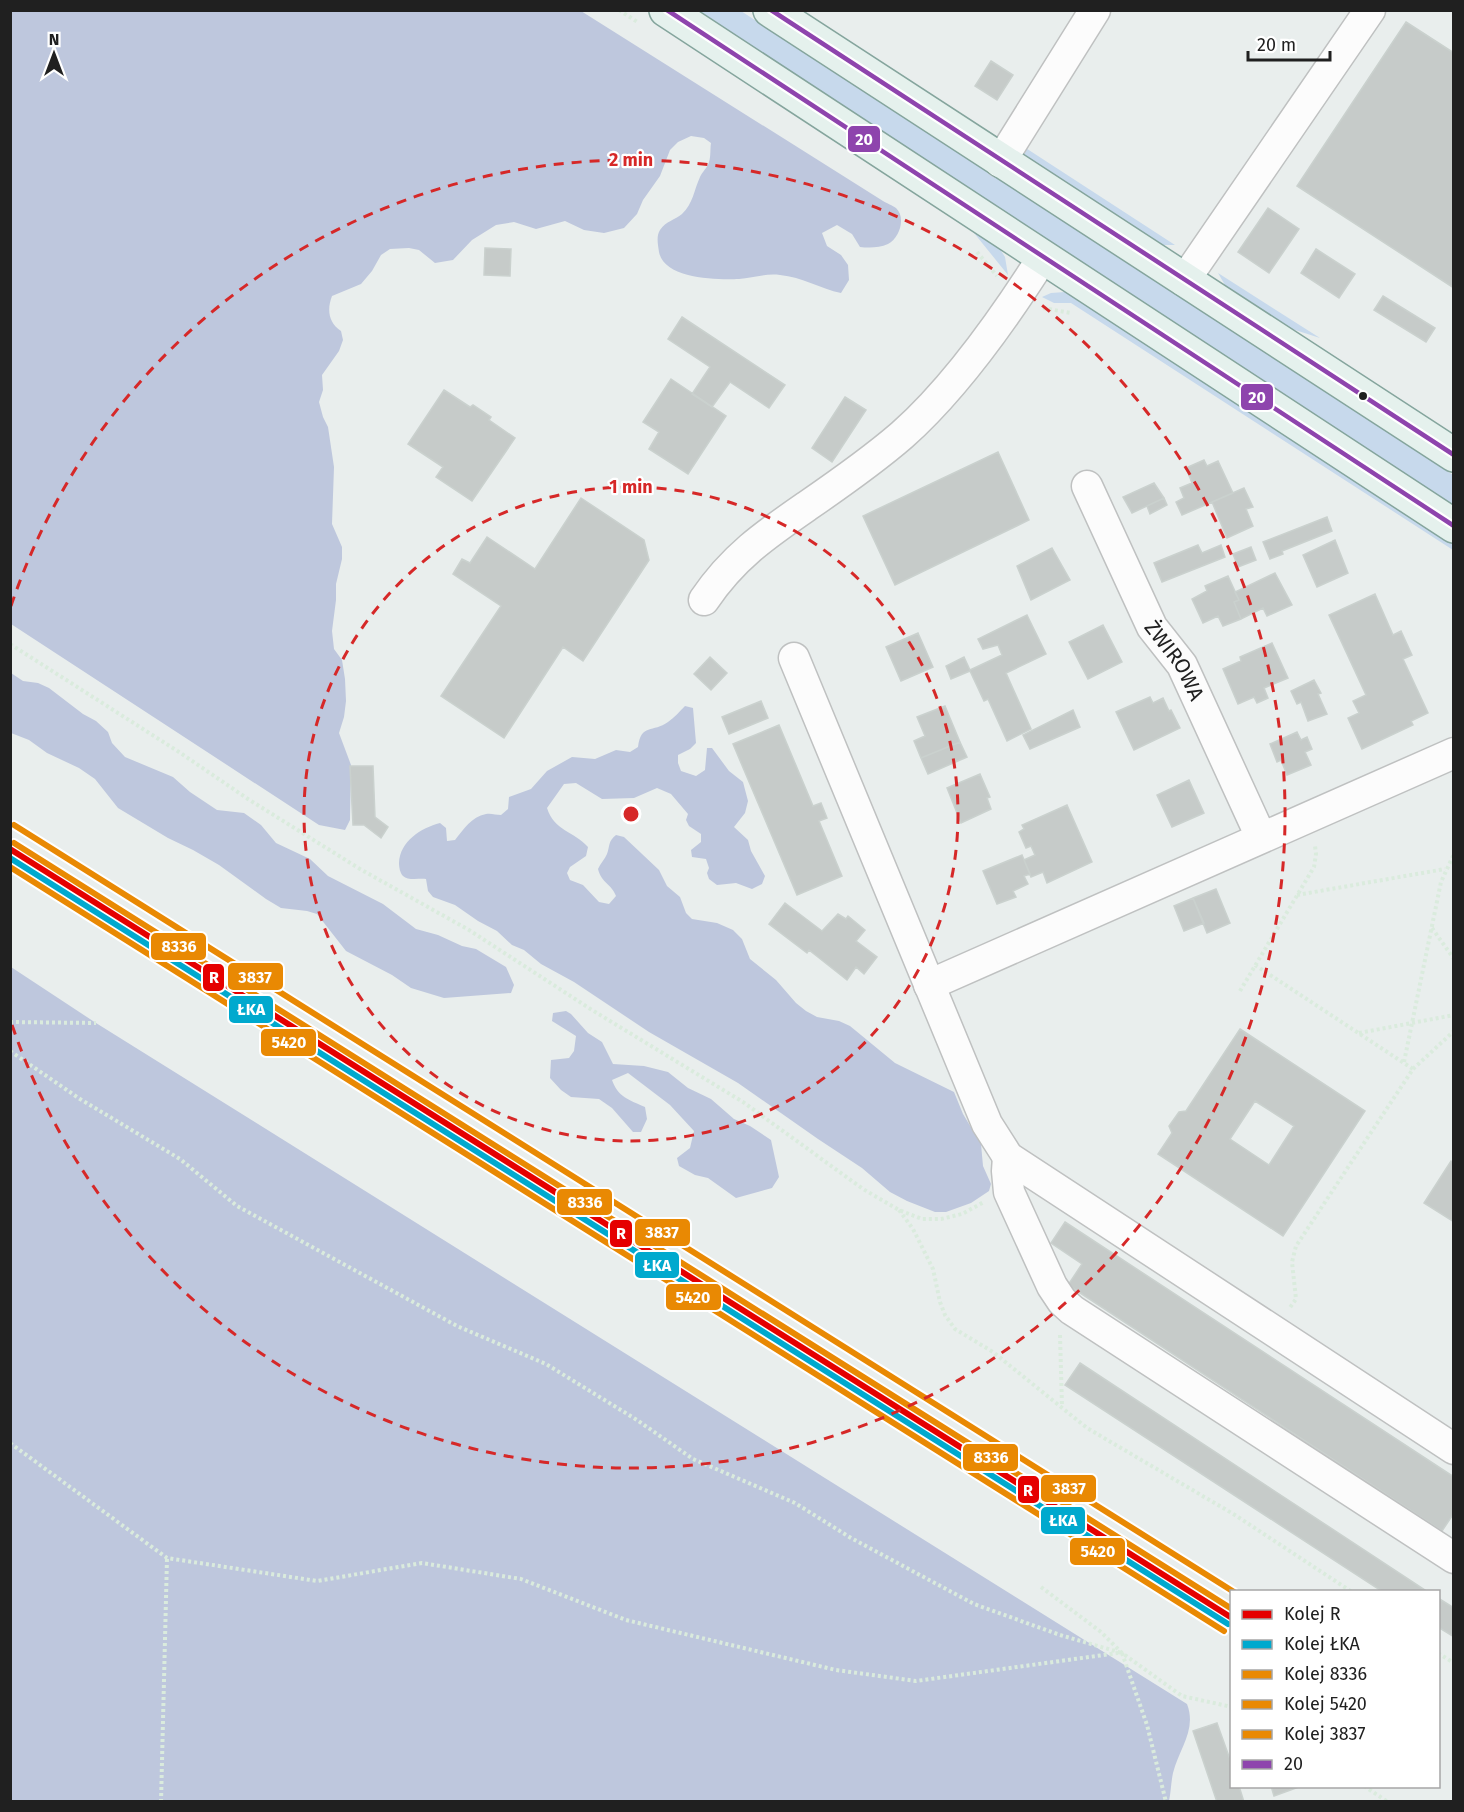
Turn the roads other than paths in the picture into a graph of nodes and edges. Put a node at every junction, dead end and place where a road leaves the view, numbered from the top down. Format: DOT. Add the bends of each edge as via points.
graph roads {
  1 [pos="666,10"];
  2 [pos="770,10"];
  3 [pos="1095,10"];
  4 [pos="1370,10"];
  5 [pos="1000,162"];
  6 [pos="1043,257"];
  7 [pos="1184,281"];
  8 [pos="1454,455"];
  9 [pos="1087,486"];
  10 [pos="1454,526"];
  11 [pos="704,600"];
  12 [pos="794,658"];
  13 [pos="1450,757"];
  14 [pos="1261,837"];
  15 [pos="929,986"];
  16 [pos="1008,1157"];
  17 [pos="1454,1449"];
  18 [pos="1454,1558"];
  1 -- 6 [label="main road"];
  2 -- 5 [label="main road"];
  3 -- 5 [label="street"];
  4 -- 7 [label="street"];
  5 -- 7 [label="main road"];
  6 -- 10 [label="main road"];
  6 -- 11 [label="street" via="990,335 929,408 902,435 849,476 755,542 717,579"];
  7 -- 8 [label="main road"];
  9 -- 14 [label="street, ŻWIROWA" via="1152,627 1182,665"];
  12 -- 15 [label="street"];
  13 -- 14 [label="street"];
  14 -- 15 [label="street"];
  15 -- 16 [label="street" via="987,1124"];
  16 -- 17 [label="street"];
  16 -- 18 [label="street" via="1009,1192 1062,1301"];
}
